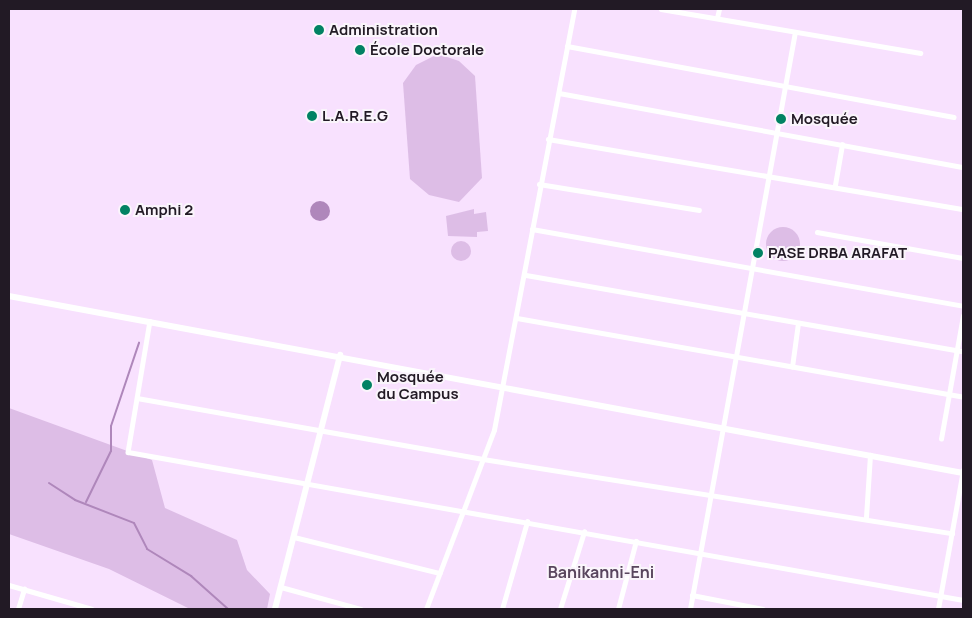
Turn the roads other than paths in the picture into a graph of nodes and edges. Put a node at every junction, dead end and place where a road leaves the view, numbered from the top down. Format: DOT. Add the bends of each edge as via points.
graph roads {
  1 [pos="574,9"];
  2 [pos="661,9"];
  3 [pos="719,9"];
  4 [pos="717,18"];
  5 [pos="795,32"];
  6 [pos="568,46"];
  7 [pos="920,53"];
  8 [pos="786,83"];
  9 [pos="559,93"];
  10 [pos="954,117"];
  11 [pos="777,130"];
  12 [pos="548,138"];
  13 [pos="842,145"];
  14 [pos="963,167"];
  15 [pos="768,176"];
  16 [pos="539,184"];
  17 [pos="835,185"];
  18 [pos="963,209"];
  19 [pos="699,210"];
  20 [pos="532,229"];
  21 [pos="817,232"];
  22 [pos="963,258"];
  23 [pos="750,268"];
  24 [pos="526,275"];
  25 [pos="9,296"];
  26 [pos="963,306"];
  27 [pos="742,313"];
  28 [pos="963,316"];
  29 [pos="517,318"];
  30 [pos="150,321"];
  31 [pos="798,323"];
  32 [pos="957,350"];
  33 [pos="963,351"];
  34 [pos="340,355"];
  35 [pos="734,357"];
  36 [pos="792,367"];
  37 [pos="504,387"];
  38 [pos="949,394"];
  39 [pos="963,397"];
  40 [pos="136,398"];
  41 [pos="723,427"];
  42 [pos="321,430"];
  43 [pos="941,439"];
  44 [pos="870,455"];
  45 [pos="483,459"];
  46 [pos="963,472"];
  47 [pos="308,483"];
  48 [pos="962,485"];
  49 [pos="710,497"];
  50 [pos="464,510"];
  51 [pos="866,518"];
  52 [pos="527,522"];
  53 [pos="584,532"];
  54 [pos="952,533"];
  55 [pos="294,537"];
  56 [pos="636,541"];
  57 [pos="700,553"];
  58 [pos="440,573"];
  59 [pos="9,585"];
  60 [pos="281,587"];
  61 [pos="24,589"];
  62 [pos="692,595"];
  63 [pos="941,596"];
  64 [pos="963,600"];
  65 [pos="749,608"];
  66 [pos="18,609"];
  67 [pos="92,609"];
  68 [pos="276,609"];
  69 [pos="361,609"];
  70 [pos="426,609"];
  71 [pos="502,609"];
  72 [pos="560,609"];
  73 [pos="618,609"];
  74 [pos="690,609"];
  75 [pos="763,609"];
  76 [pos="938,609"];
  1 -- 6 [label="street"];
  2 -- 4 [label="street"];
  3 -- 4 [label="street"];
  4 -- 5 [label="street"];
  5 -- 7 [label="street"];
  5 -- 8 [label="street"];
  6 -- 8 [label="street"];
  6 -- 9 [label="street"];
  8 -- 10 [label="street"];
  8 -- 11 [label="street"];
  9 -- 11 [label="street"];
  9 -- 12 [label="street"];
  11 -- 13 [label="street"];
  11 -- 15 [label="street"];
  12 -- 15 [label="street"];
  12 -- 16 [label="street"];
  13 -- 14 [label="street"];
  13 -- 17 [label="street"];
  15 -- 17 [label="street"];
  15 -- 23 [label="street"];
  16 -- 19 [label="street"];
  16 -- 20 [label="street"];
  17 -- 18 [label="street"];
  20 -- 23 [label="street"];
  20 -- 24 [label="street"];
  21 -- 22 [label="street"];
  23 -- 26 [label="street"];
  23 -- 27 [label="street"];
  24 -- 27 [label="street"];
  24 -- 29 [label="street"];
  25 -- 30 [label="street"];
  27 -- 31 [label="street"];
  27 -- 35 [label="street"];
  28 -- 32 [label="street"];
  29 -- 35 [label="street"];
  29 -- 37 [label="street"];
  30 -- 34 [label="street"];
  30 -- 40 [label="street"];
  31 -- 32 [label="street"];
  31 -- 36 [label="street"];
  32 -- 33 [label="street"];
  32 -- 38 [label="street"];
  34 -- 37 [label="street"];
  34 -- 42 [label="street"];
  35 -- 36 [label="street"];
  35 -- 41 [label="street"];
  36 -- 38 [label="street"];
  37 -- 41 [label="street"];
  37 -- 45 [label="street"];
  38 -- 39 [label="street"];
  38 -- 43 [label="street"];
  40 -- 42 [label="street"];
  40 -- 47 [label="street" via="128,452"];
  41 -- 44 [label="street"];
  41 -- 49 [label="street"];
  42 -- 45 [label="street"];
  42 -- 47 [label="street"];
  44 -- 46 [label="street"];
  44 -- 51 [label="street"];
  45 -- 49 [label="street"];
  45 -- 50 [label="street"];
  46 -- 48 [label="street"];
  47 -- 50 [label="street"];
  47 -- 55 [label="street"];
  48 -- 54 [label="street"];
  49 -- 51 [label="street"];
  49 -- 57 [label="street"];
  50 -- 52 [label="street"];
  50 -- 58 [label="street"];
  51 -- 54 [label="street"];
  52 -- 53 [label="street"];
  52 -- 71 [label="street"];
  53 -- 56 [label="street"];
  53 -- 72 [label="street"];
  54 -- 63 [label="street"];
  55 -- 58 [label="street"];
  55 -- 60 [label="street"];
  56 -- 57 [label="street"];
  56 -- 73 [label="street"];
  57 -- 62 [label="street"];
  57 -- 63 [label="street"];
  58 -- 70 [label="street"];
  59 -- 61 [label="street"];
  60 -- 68 [label="street"];
  60 -- 69 [label="street"];
  61 -- 66 [label="street"];
  61 -- 67 [label="street"];
  62 -- 65 [label="street"];
  62 -- 74 [label="street"];
  63 -- 64 [label="street"];
  63 -- 76 [label="street"];
  65 -- 75 [label="street"];
}
